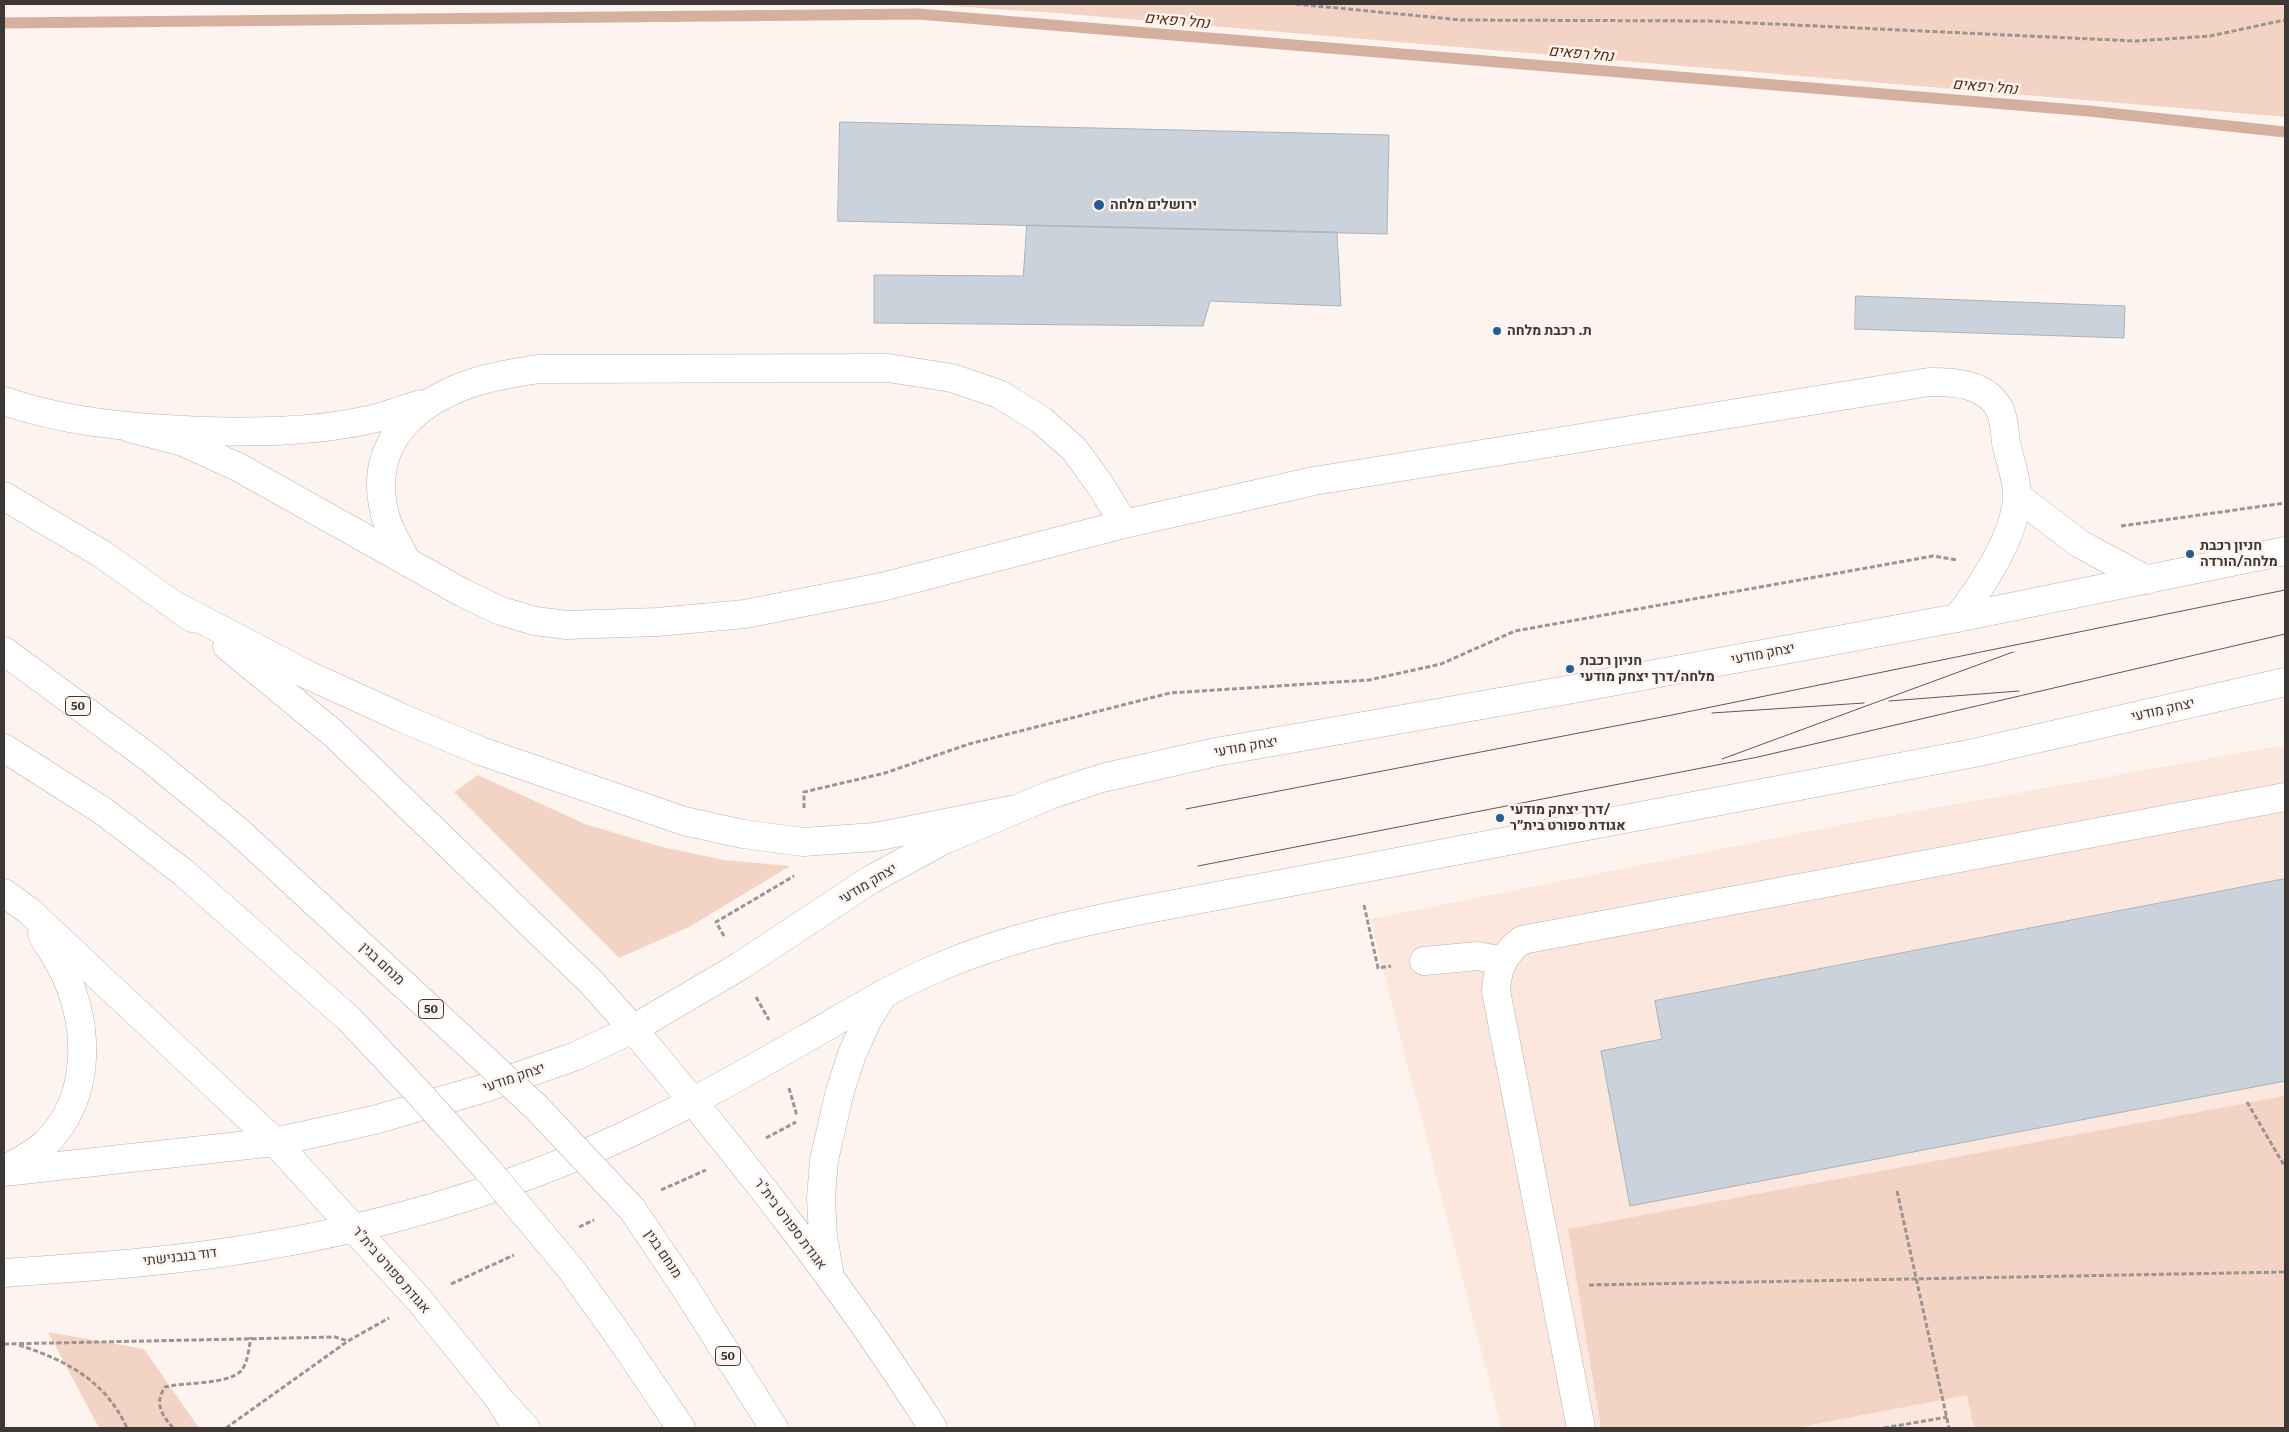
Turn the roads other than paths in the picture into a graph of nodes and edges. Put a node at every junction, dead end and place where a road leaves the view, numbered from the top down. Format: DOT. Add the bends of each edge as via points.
graph roads {
  1 [pos="4,401"];
  2 [pos="431,401"];
  3 [pos="129,428"];
  4 [pos="4,496"];
  5 [pos="2017,496"];
  6 [pos="1124,524"];
  7 [pos="2285,551"];
  8 [pos="407,562"];
  9 [pos="2146,580"];
  10 [pos="178,607"];
  11 [pos="1957,618"];
  12 [pos="4,651"];
  13 [pos="2285,682"];
  14 [pos="4,748"];
  15 [pos="2285,797"];
  16 [pos="1011,810"];
  17 [pos="4,893"];
  18 [pos="29,911"];
  19 [pos="1424,961"];
  20 [pos="1502,961"];
  21 [pos="884,993"];
  22 [pos="633,1030"];
  23 [pos="694,1102"];
  24 [pos="275,1142"];
  25 [pos="4,1171"];
  26 [pos="355,1228"];
  27 [pos="4,1273"];
  28 [pos="830,1277"];
  29 [pos="500,1400"];
  30 [pos="516,1428"];
  31 [pos="526,1428"];
  32 [pos="681,1428"];
  33 [pos="774,1428"];
  34 [pos="933,1428"];
  35 [pos="1581,1428"];
  1 -- 3 [label="main road" via="48,414"];
  2 -- 3 [label="main road" via="377,418 331,426 250,433"];
  2 -- 6 [label="main road" via="482,380 538,369 888,368 952,378 999,394 1041,420 1074,449"];
  2 -- 8 [label="main road" via="401,426 387,449 381,475 383,506 391,532"];
  3 -- 8 [label="main road" via="183,442 238,467"];
  4 -- 10 [label="main road" via="102,554"];
  5 -- 6 [label="main road" via="2000,410 1982,391 1959,382 1929,382 1314,481"];
  5 -- 9 [label="main road" via="2080,544"];
  5 -- 11 [label="main road" via="2009,532 2000,552"];
  6 -- 8 [label="main road" via="886,586 745,614 599,625 535,621 501,611"];
  7 -- 9 [label="main road, יצחק מודעי"];
  9 -- 11 [label="main road, יצחק מודעי"];
  10 -- 16 [label="main road" via="308,675 400,717 481,751 684,821 743,834 804,842 875,837"];
  10 -- 22 [label="main road, אגודת ספורט בית\"ר" via="334,734 584,976"];
  11 -- 16 [label="main road, יצחק מודעי" via="1187,758 1102,778"];
  12 -- 33 [label="main road, מנחם בגין / 50, bridge" via="152,760 238,831 536,1107 632,1209"];
  13 -- 21 [label="main road, יצחק מודעי" via="1974,753 1096,919 992,947"];
  14 -- 32 [label="main road, bridge" via="103,811 184,873 349,1019 487,1169 570,1268"];
  15 -- 20 [label="main road" via="1522,940"];
  16 -- 22 [label="main road, יצחק מודעי" via="944,840 870,880 740,966"];
  17 -- 18 [label="main road, אגודת ספורט בית\"ר"];
  18 -- 24 [label="main road, אגודת ספורט בית\"ר"];
  18 -- 25 [label="main road" via="65,974 77,1006 83,1036 82,1064 79,1084 60,1125 45,1143"];
  19 -- 20 [label="main road" via="1478,956"];
  20 -- 35 [label="main road" via="1496,974 1496,991"];
  21 -- 23 [label="main road, יצחק מודעי"];
  21 -- 28 [label="main road" via="852,1054 824,1160 821,1208"];
  22 -- 23 [label="main road, אגודת ספורט בית\"ר"];
  22 -- 24 [label="main road, יצחק מודעי" via="576,1056 482,1089 374,1120"];
  23 -- 26 [label="main road, יצחק מודעי" via="597,1148 496,1188"];
  23 -- 28 [label="main road, אגודת ספורט בית\"ר"];
  24 -- 25 [label="main road"];
  24 -- 26 [label="main road, אגודת ספורט בית\"ר"];
  26 -- 27 [label="main road, דוד בנבנישתי" via="252,1248 142,1262"];
  26 -- 29 [label="main road, אגודת ספורט בית\"ר" via="420,1301"];
  28 -- 34 [label="main road, אגודת ספורט בית\"ר"];
  29 -- 30 [label="main road, אגודת ספורט בית\"ר"];
  29 -- 31 [label="main road"];
}
